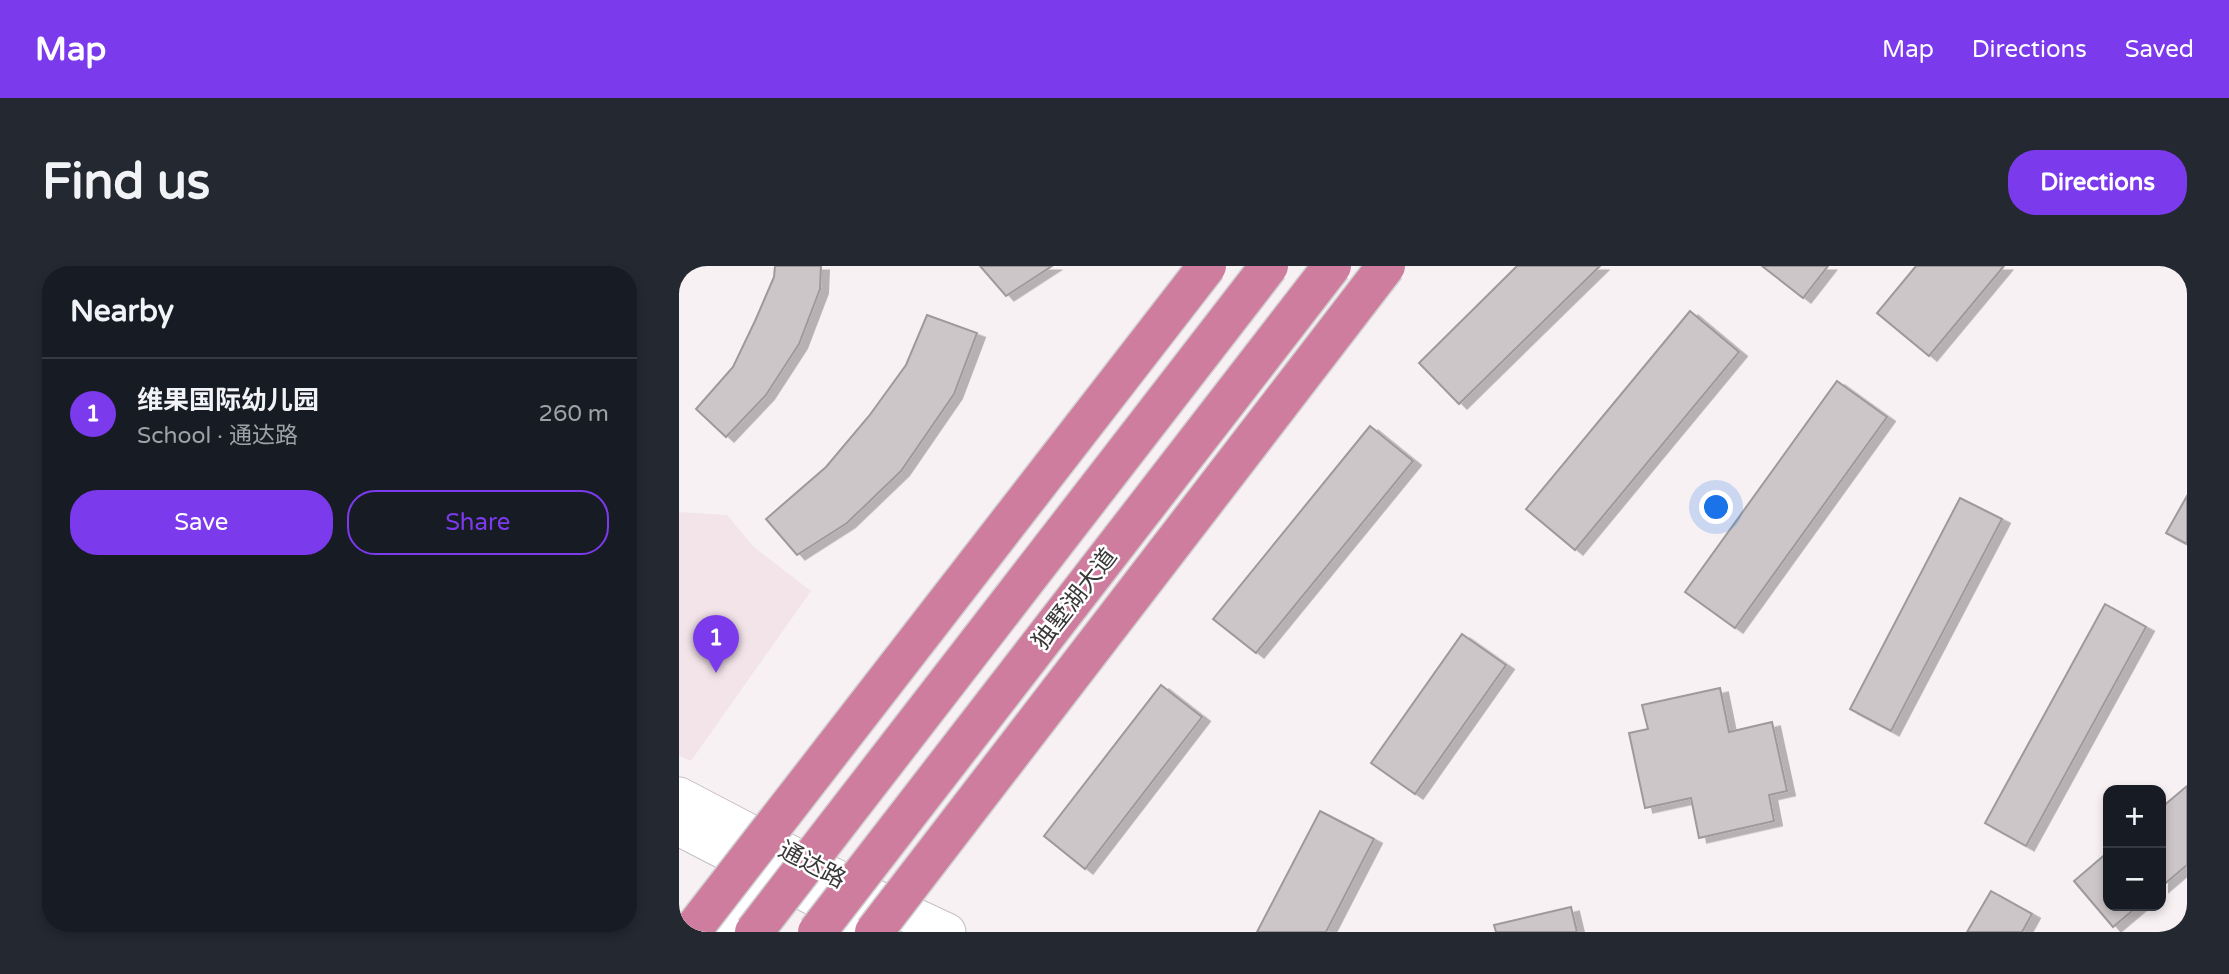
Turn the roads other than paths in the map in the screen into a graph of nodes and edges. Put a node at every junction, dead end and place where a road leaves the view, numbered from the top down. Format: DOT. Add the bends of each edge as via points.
graph roads {
  1 [pos="1207,266"];
  2 [pos="1269,266"];
  3 [pos="1332,266"];
  4 [pos="1386,266"];
  5 [pos="679,796"];
  6 [pos="679,827"];
  7 [pos="773,860"];
  8 [pos="869,923"];
  9 [pos="691,932"];
  10 [pos="718,932"];
  11 [pos="754,932"];
  12 [pos="817,932"];
  13 [pos="947,932"];
  1 -- 9 [label="highway, bridge"];
  2 -- 11 [label="highway, 独墅湖大道, bridge"];
  3 -- 12 [label="highway, 独墅湖大道, bridge"];
  4 -- 8 [label="highway, bridge"];
  5 -- 7 [label="main road, 通达路"];
  6 -- 7 [label="main road, 通达路"];
  7 -- 8 [label="main road, 通达路"];
  7 -- 10 [label="main road"];
  8 -- 13 [label="main road, 通达路"];
}
